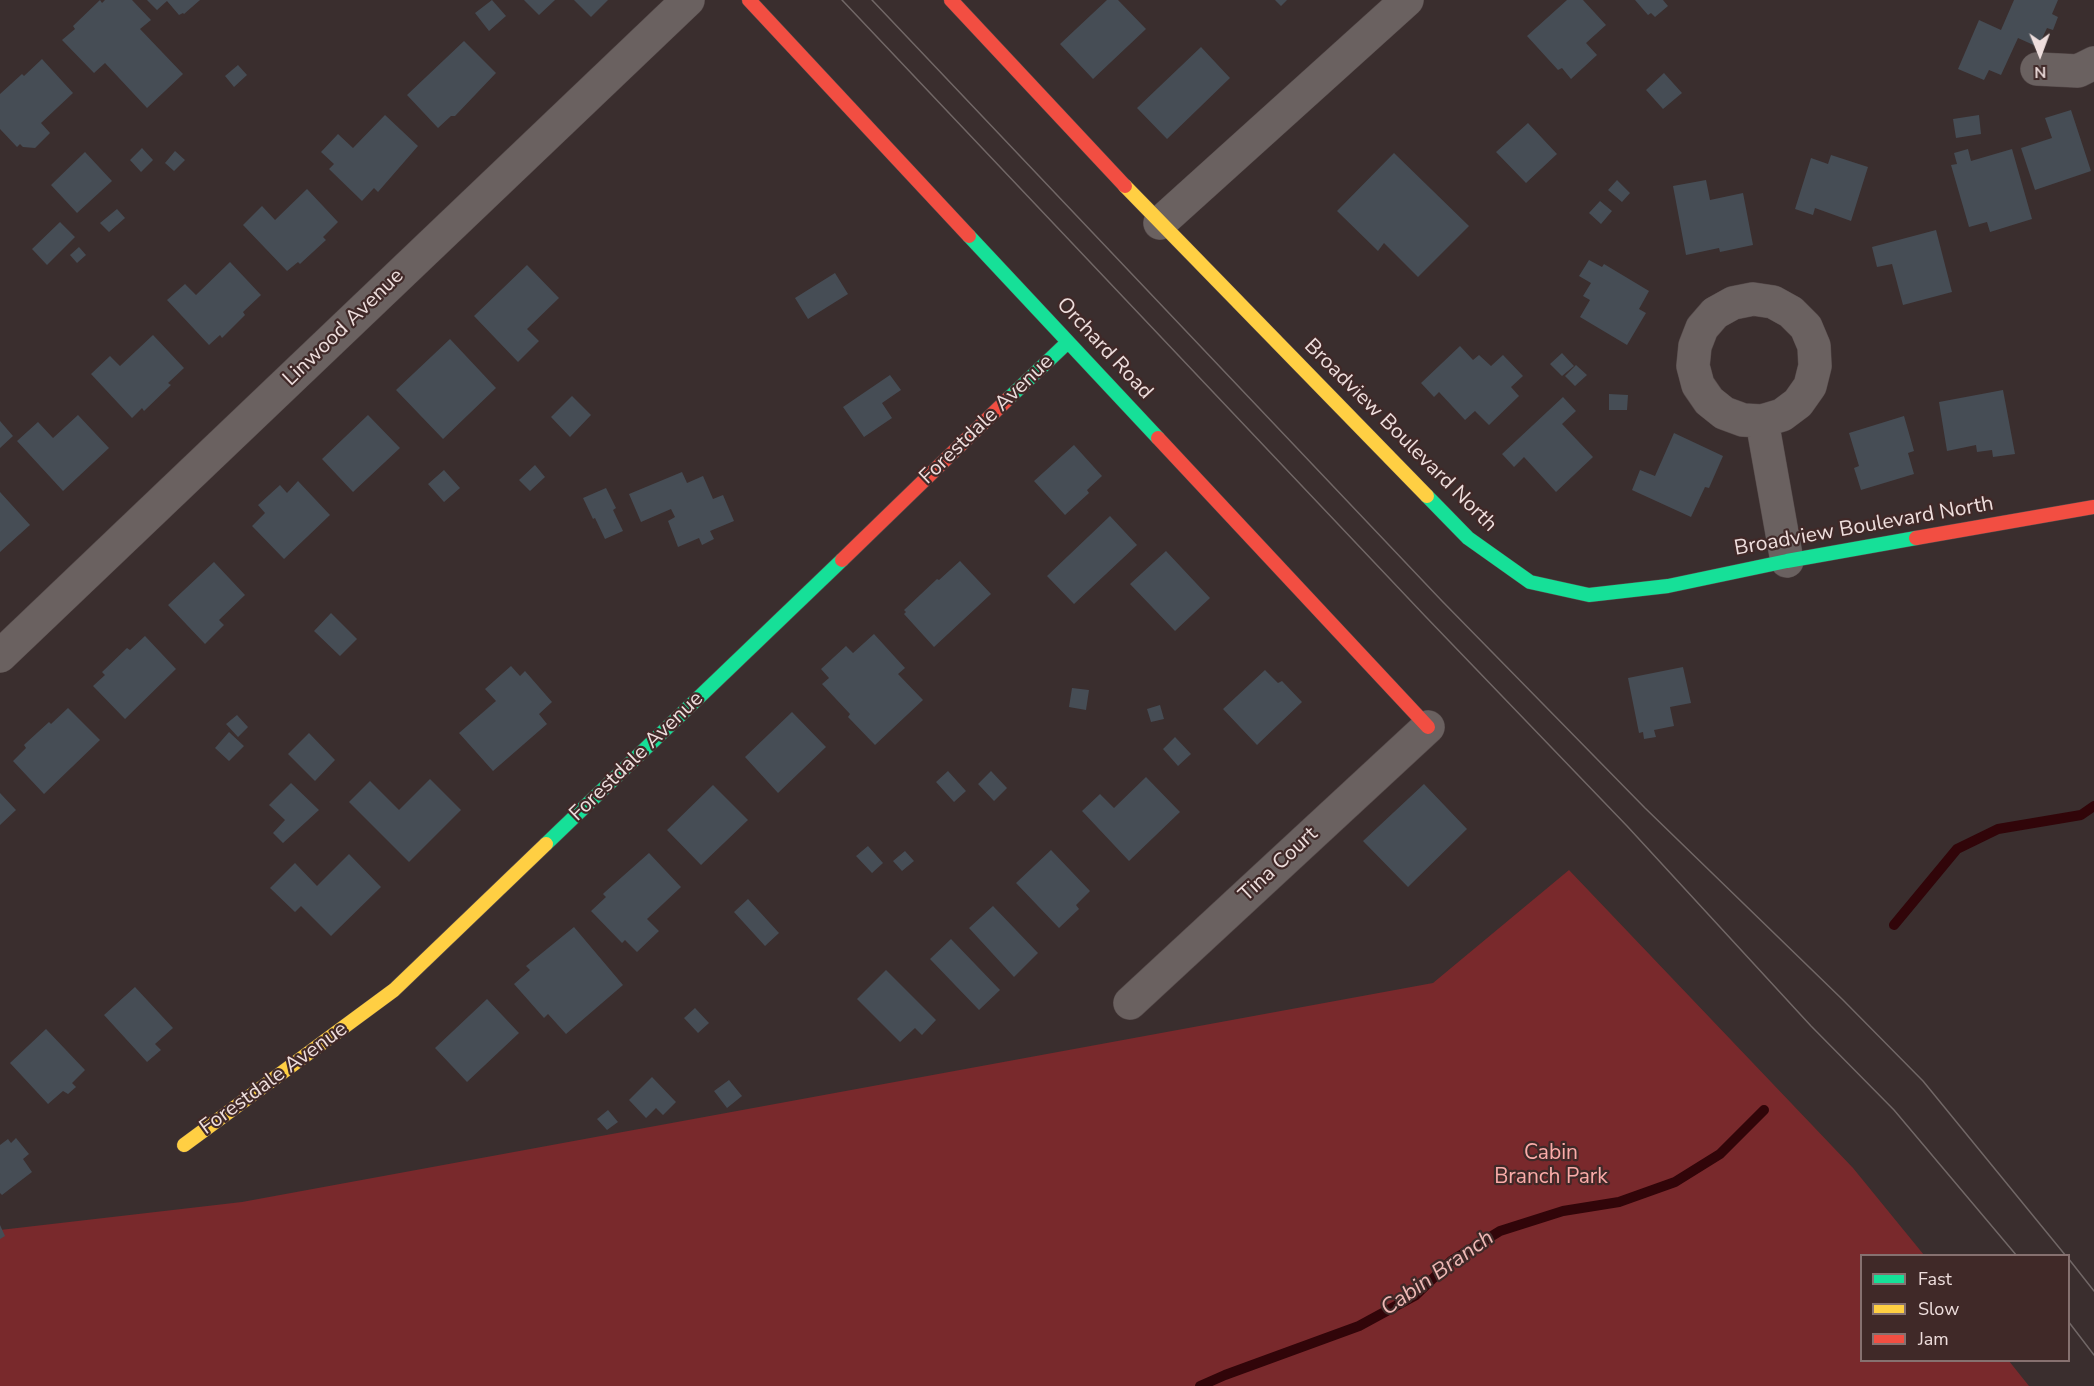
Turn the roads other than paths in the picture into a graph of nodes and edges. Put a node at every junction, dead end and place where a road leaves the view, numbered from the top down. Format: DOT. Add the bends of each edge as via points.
graph roads {
  1 [pos="688,0"];
  2 [pos="749,0"];
  3 [pos="951,0"];
  4 [pos="1407,0"];
  5 [pos="2094,63"];
  6 [pos="2037,69"];
  7 [pos="1160,223"];
  8 [pos="1068,342"];
  9 [pos="1762,421"];
  10 [pos="2094,507"];
  11 [pos="1787,561"];
  12 [pos="0,656"];
  13 [pos="1428,727"];
  14 [pos="1130,1003"];
  15 [pos="184,1145"];
  1 -- 12 [label="street, Linwood Avenue"];
  2 -- 8 [label="street, Orchard Road"];
  3 -- 7 [label="street, Broadview Boulevard North"];
  4 -- 7 [label="street"];
  5 -- 6 [label="street" via="2078,70"];
  7 -- 11 [label="street, Broadview Boulevard North" via="1468,538 1530,582 1589,595 1668,586"];
  8 -- 13 [label="street, Orchard Road"];
  8 -- 15 [label="street, Forestdale Avenue" via="394,990"];
  9 -- 11 [label="street"];
  10 -- 11 [label="street, Broadview Boulevard North"];
  13 -- 14 [label="street, Tina Court"];
}
